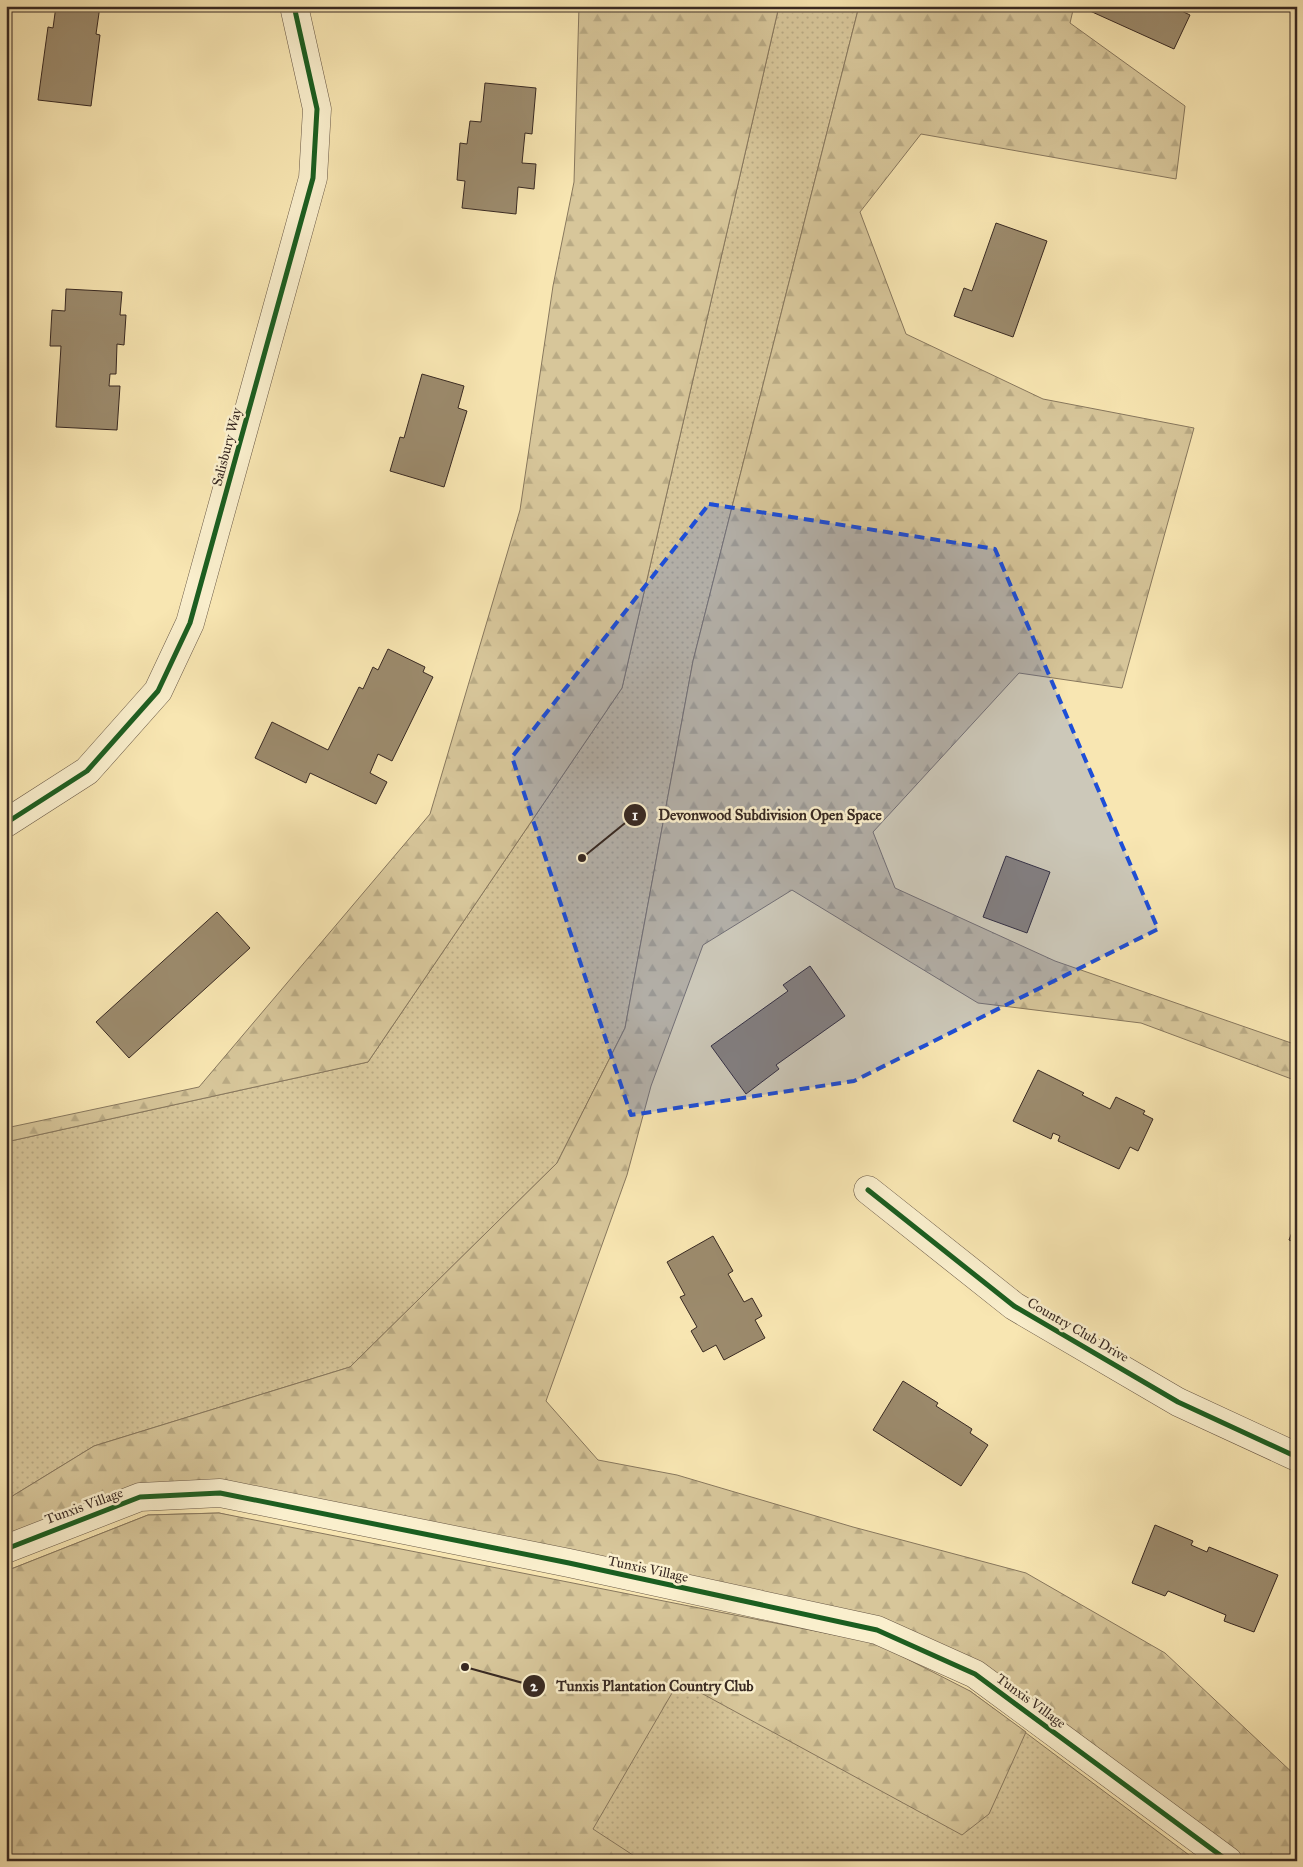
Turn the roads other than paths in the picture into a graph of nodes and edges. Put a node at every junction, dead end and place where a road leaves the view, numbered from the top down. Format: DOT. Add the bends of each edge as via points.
graph roads {
  1 [pos="294,6"];
  2 [pos="6,823"];
  3 [pos="868,1190"];
  4 [pos="1297,1457"];
  5 [pos="6,1549"];
  6 [pos="1228,1861"];
  1 -- 2 [label="street, Salisbury Way" via="317,110 313,178 190,622 158,691 87,771"];
  3 -- 4 [label="street, Country Club Drive" via="1014,1306 1178,1402"];
  5 -- 6 [label="street, Tunxis Village" via="140,1497 220,1494 569,1563 877,1630 975,1674"];
}
